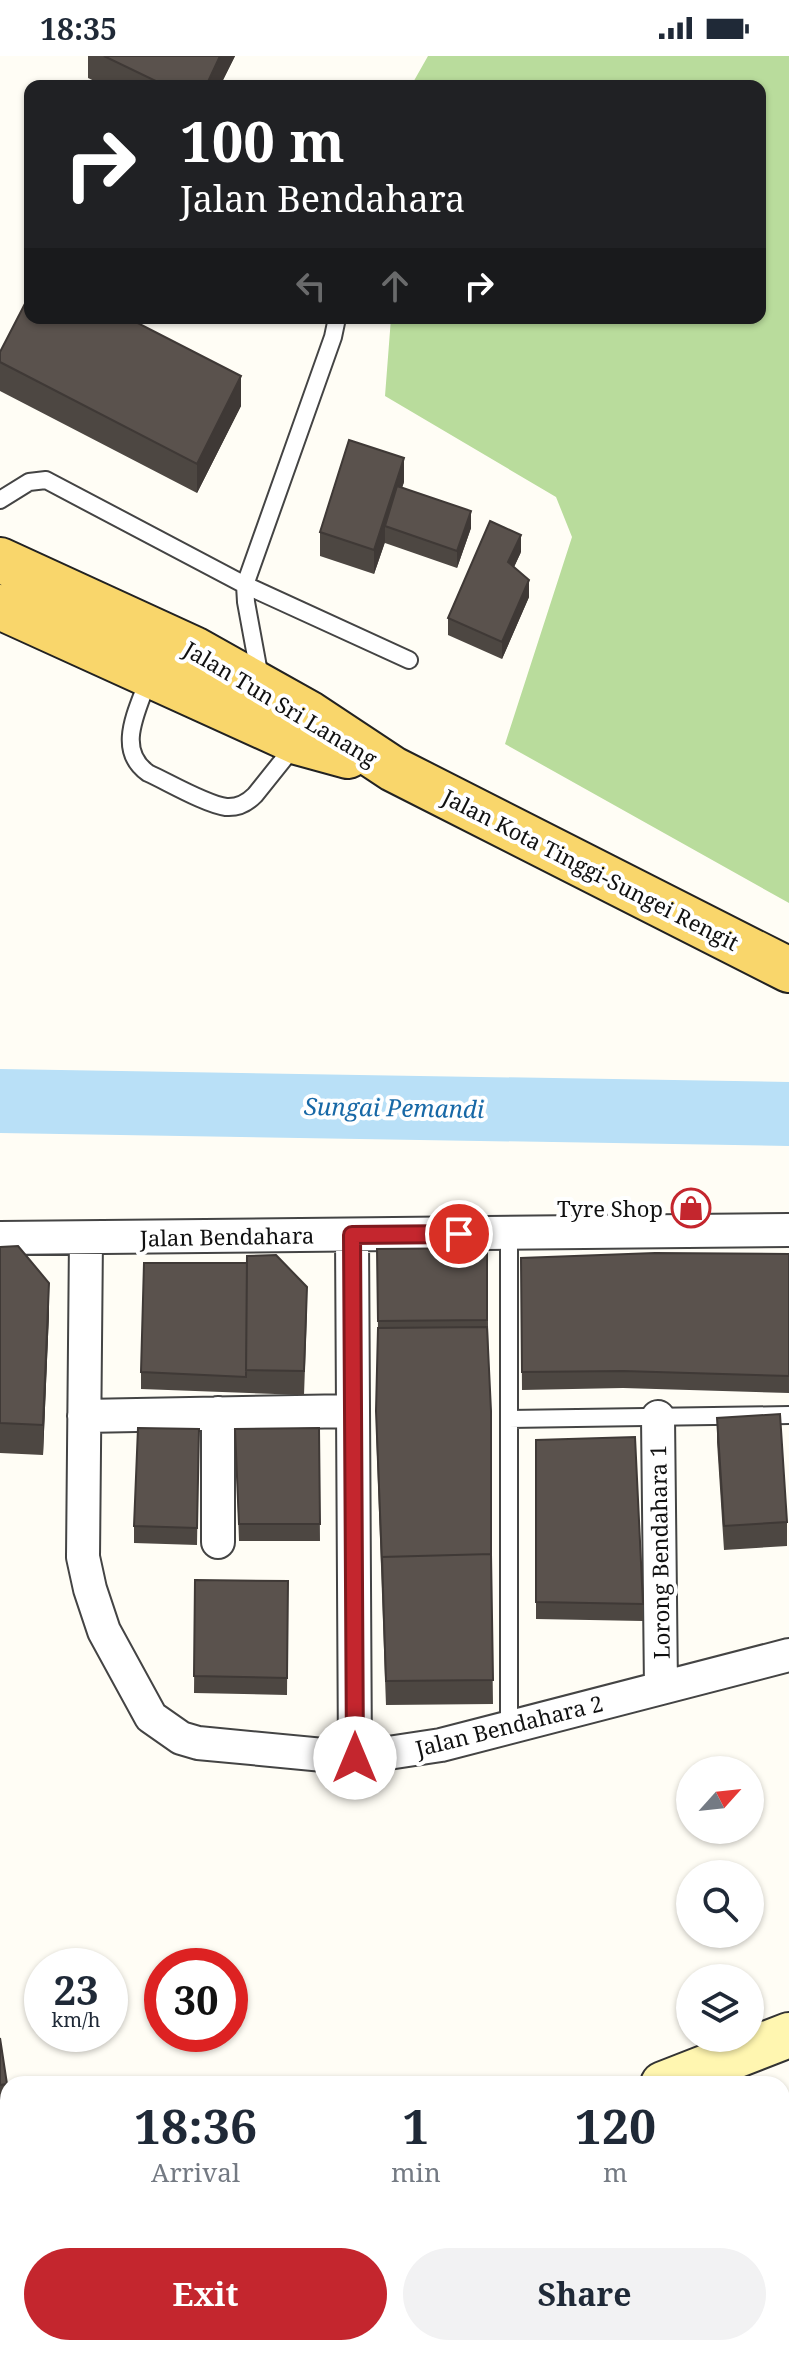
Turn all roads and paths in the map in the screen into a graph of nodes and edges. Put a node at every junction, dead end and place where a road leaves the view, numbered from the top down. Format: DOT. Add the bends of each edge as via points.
graph roads {
  1 [pos="336,324"];
  2 [pos="0,500"];
  3 [pos="0,560"];
  4 [pos="245,585"];
  5 [pos="2,614"];
  6 [pos="409,660"];
  7 [pos="150,675"];
  8 [pos="262,687"];
  9 [pos="297,742"];
  10 [pos="393,769"];
  11 [pos="789,970"];
  12 [pos="789,1230"];
  13 [pos="509,1233"];
  14 [pos="352,1235"];
  15 [pos="0,1238"];
  16 [pos="86,1238"];
  17 [pos="353,1411"];
  18 [pos="218,1413"];
  19 [pos="789,1415"];
  20 [pos="84,1416"];
  21 [pos="658,1417"];
  22 [pos="509,1419"];
  23 [pos="218,1542"];
  24 [pos="789,1655"];
  25 [pos="661,1688"];
  26 [pos="509,1727"];
  27 [pos="355,1758"];
  28 [pos="789,2035"];
  29 [pos="684,2076"];
  1 -- 4 [label="lane"];
  2 -- 4 [label="lane" via="29,482 46,480"];
  3 -- 8 [label="main road, Jalan Tun Sri Lanang" via="194,649"];
  4 -- 6 [label="lane"];
  4 -- 8 [label="lane"];
  5 -- 7 [label="main road, Jalan Tun Sri Lanang"];
  7 -- 9 [label="main road, Jalan Tun Sri Lanang"];
  7 -- 9 [label="lane" via="129,745 138,766 148,773 228,807 248,802"];
  8 -- 10 [label="main road, Jalan Tun Sri Lanang"];
  9 -- 10 [label="main road, Jalan Tun Sri Lanang"];
  10 -- 11 [label="main road, Jalan Kota Tinggi-Sungei Rengit"];
  12 -- 13 [label="street, Jalan Bendahara"];
  13 -- 14 [label="street, Jalan Bendahara"];
  13 -- 22 [label="lane"];
  14 -- 16 [label="street, Jalan Bendahara"];
  14 -- 17 [label="street"];
  15 -- 16 [label="street, Jalan Bendahara"];
  16 -- 20 [label="street, Jalan Bendahara 2"];
  17 -- 18 [label="street"];
  17 -- 27 [label="street"];
  18 -- 20 [label="street"];
  18 -- 23 [label="street"];
  19 -- 21 [label="lane"];
  20 -- 27 [label="street, Jalan Bendahara 2" via="87,1578 104,1631 151,1717 198,1743"];
  21 -- 22 [label="lane"];
  21 -- 25 [label="street, Lorong Bendahara 1"];
  22 -- 26 [label="lane"];
  24 -- 25 [label="street, Jalan Bendahara 2"];
  25 -- 26 [label="street, Jalan Bendahara 2"];
  26 -- 27 [label="street, Jalan Bendahara 2" via="441,1745"];
  28 -- 29 [label="street"];
}
